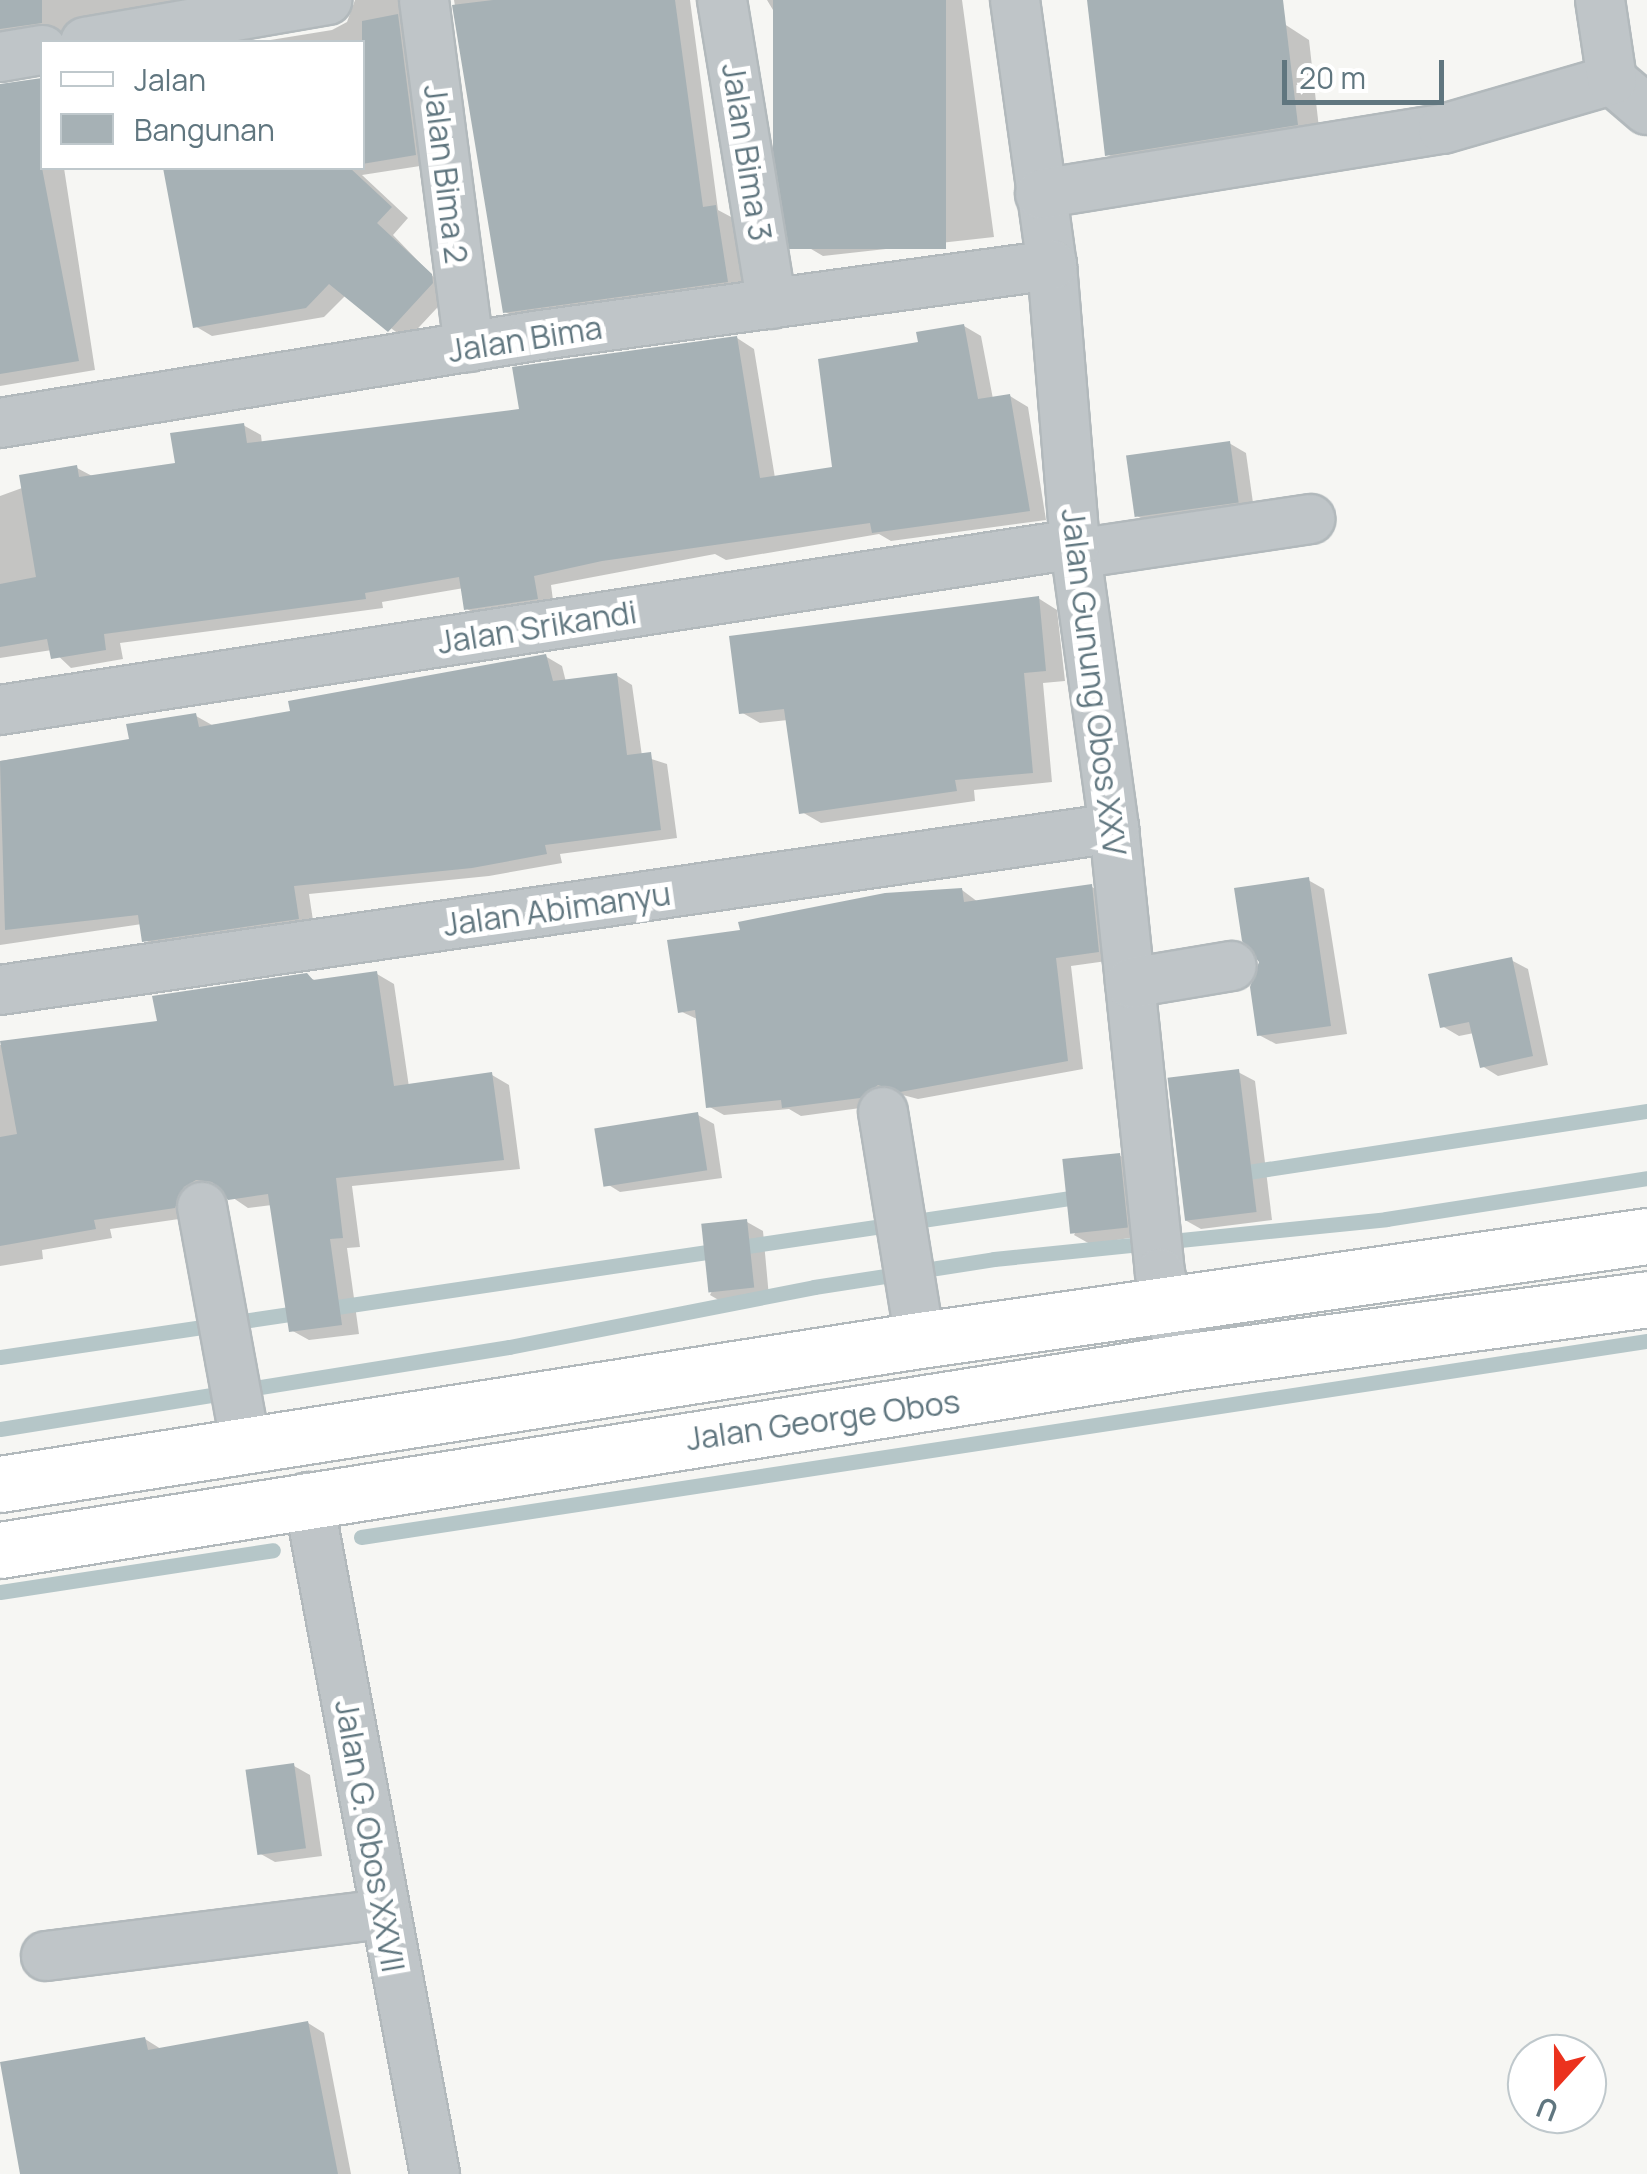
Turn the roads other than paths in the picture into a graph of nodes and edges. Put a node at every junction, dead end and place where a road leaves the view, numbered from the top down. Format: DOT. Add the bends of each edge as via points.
graph roads {
  1 [pos="327,0"];
  2 [pos="424,0"];
  3 [pos="722,0"];
  4 [pos="1015,0"];
  5 [pos="1600,0"];
  6 [pos="97,40"];
  7 [pos="40,50"];
  8 [pos="0,58"];
  9 [pos="1629,95"];
  10 [pos="1040,194"];
  11 [pos="1052,266"];
  12 [pos="772,304"];
  13 [pos="469,348"];
  14 [pos="0,423"];
  15 [pos="1310,520"];
  16 [pos="1076,549"];
  17 [pos="0,710"];
  18 [pos="1114,828"];
  19 [pos="1232,966"];
  20 [pos="1130,982"];
  21 [pos="0,990"];
  22 [pos="883,1112"];
  23 [pos="202,1207"];
  24 [pos="1647,1236"];
  25 [pos="1164,1289"];
  26 [pos="914,1299"];
  27 [pos="1647,1299"];
  28 [pos="1183,1362"];
  29 [pos="241,1410"];
  30 [pos="0,1484"];
  31 [pos="308,1497"];
  32 [pos="0,1550"];
  33 [pos="383,1914"];
  34 [pos="46,1956"];
  35 [pos="435,2174"];
  1 -- 6 [label="street"];
  2 -- 13 [label="street, Jalan Bima 2"];
  3 -- 12 [label="street, Jalan Bima 3"];
  4 -- 10 [label="street, Jalan Gunung Obos XXV"];
  5 -- 9 [label="street"];
  7 -- 8 [label="street"];
  9 -- 10 [label="street"];
  10 -- 11 [label="street, Jalan Gunung Obos XXV"];
  11 -- 12 [label="street, Jalan Bima"];
  11 -- 16 [label="street, Jalan Gunung Obos XXV"];
  12 -- 13 [label="street, Jalan Bima"];
  13 -- 14 [label="street, Jalan Bima"];
  15 -- 16 [label="street, Jalan Srikandi"];
  16 -- 17 [label="street, Jalan Srikandi"];
  16 -- 18 [label="street, Jalan Gunung Obos XXV"];
  18 -- 20 [label="street, Jalan Gunung Obos XXV"];
  18 -- 21 [label="street, Jalan Abimanyu"];
  19 -- 20 [label="street"];
  20 -- 25 [label="street, Jalan Gunung Obos XXV"];
  22 -- 26 [label="street"];
  23 -- 29 [label="street"];
  24 -- 25 [label="main road, Jalan George Obos"];
  25 -- 26 [label="main road, Jalan George Obos"];
  25 -- 28 [label="street, Jalan Gunung Obos XXV"];
  26 -- 29 [label="main road, Jalan George Obos"];
  27 -- 28 [label="main road, Jalan George Obos"];
  28 -- 31 [label="main road, Jalan George Obos"];
  29 -- 30 [label="main road, Jalan George Obos"];
  31 -- 32 [label="main road, Jalan George Obos"];
  31 -- 33 [label="street, Jalan G. Obos XXVII"];
  33 -- 34 [label="street"];
  33 -- 35 [label="street, Jalan G. Obos XXVII"];
}
